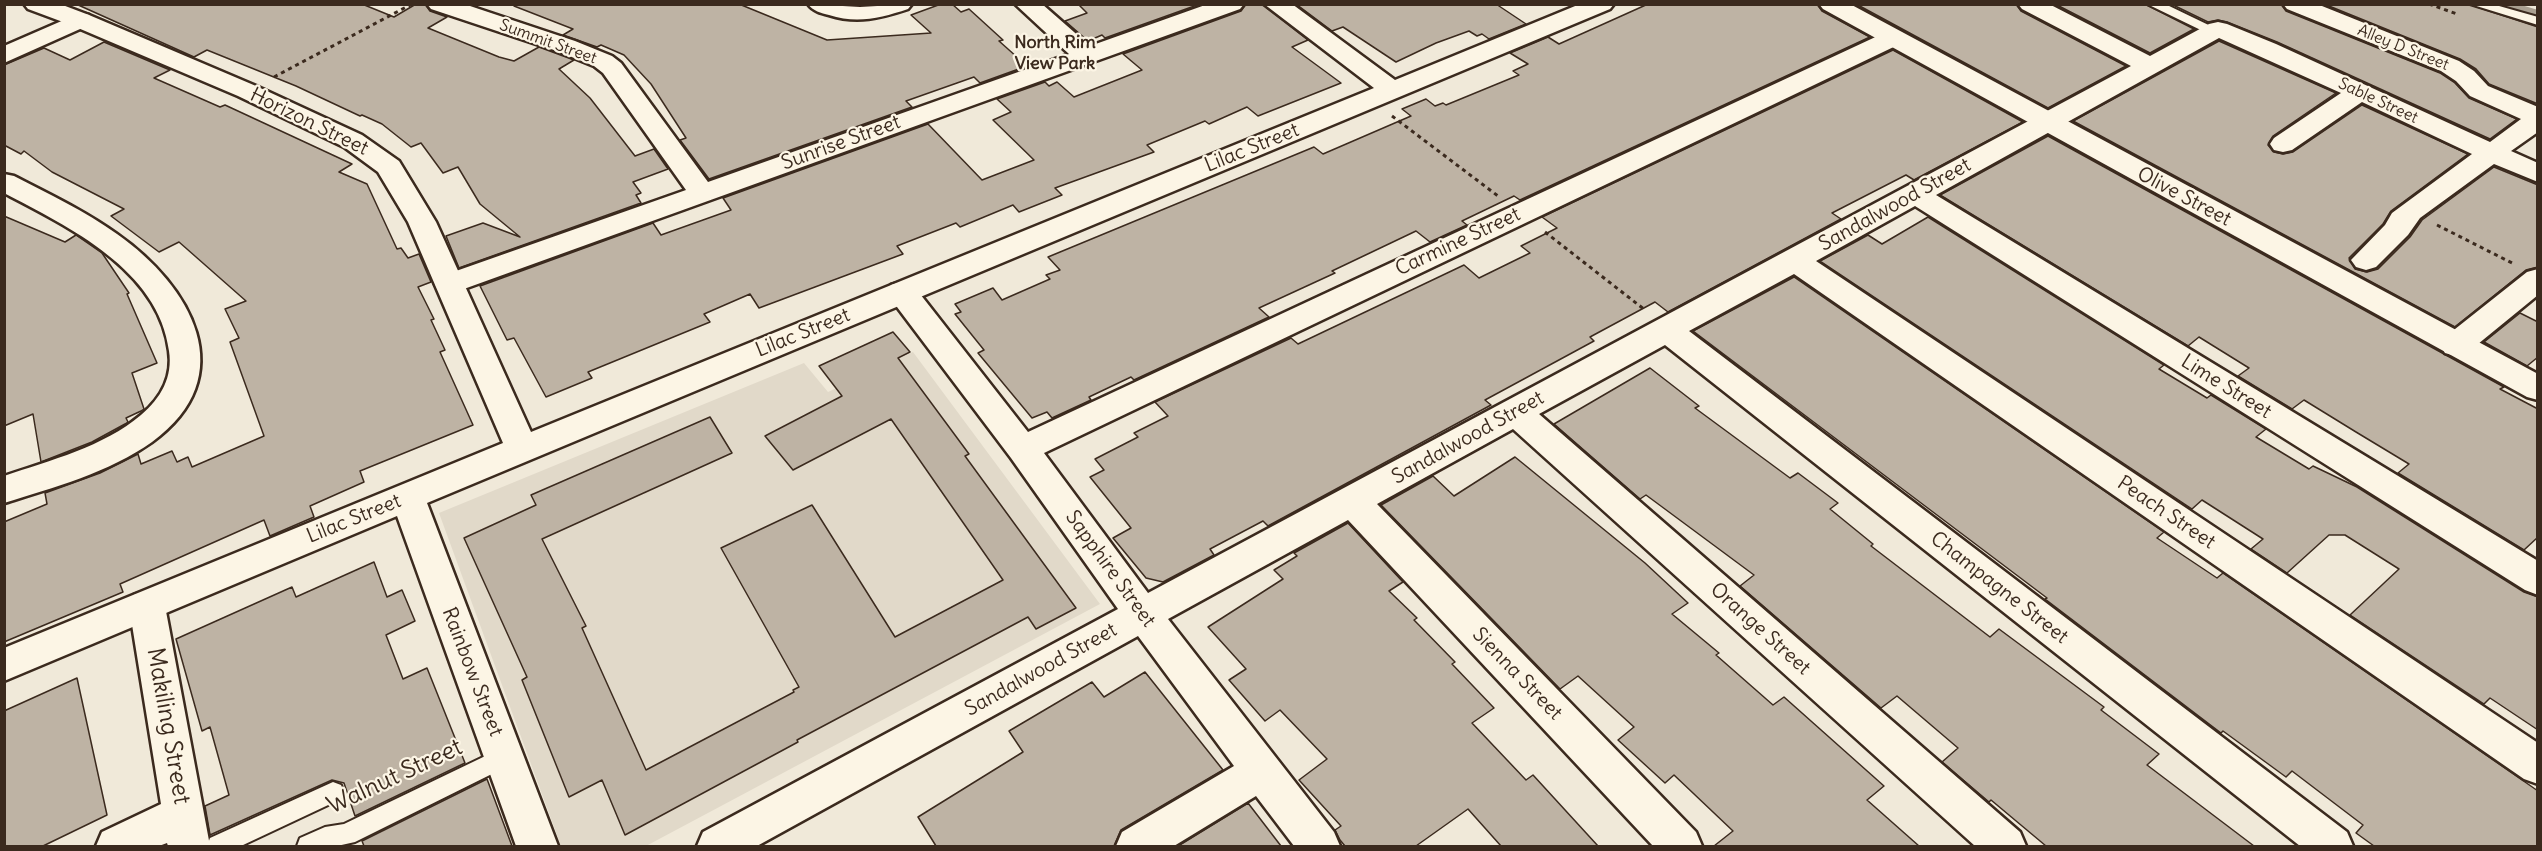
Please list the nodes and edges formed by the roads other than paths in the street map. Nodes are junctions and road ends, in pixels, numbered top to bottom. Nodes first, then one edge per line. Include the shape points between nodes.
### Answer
1 (36, 4) edge
2 (439, 4) edge
3 (820, 4) edge
4 (900, 4) edge
5 (1026, 4) edge
6 (1232, 4) edge
7 (1276, 4) edge
8 (1602, 4) edge
9 (1831, 4) edge
10 (2030, 4) edge
11 (2153, 4) edge
12 (2295, 4) edge
13 (2476, 4) edge
14 (2319, 14) junction
15 (80, 20) junction
16 (2538, 21) edge
17 (2216, 30) junction
18 (1893, 38) junction
19 (2267, 49) junction
20 (1085, 55) junction
21 (4, 56) edge
22 (2151, 66) junction
23 (1393, 90) junction
24 (2360, 92) junction
25 (2538, 118) edge
26 (2046, 123) junction
27 (2283, 144) dead end
28 (2491, 153) junction
29 (2538, 174) edge
30 (4, 182) edge
31 (702, 193) junction
32 (1915, 194) junction
33 (1794, 260) junction
34 (2366, 260) dead end
35 (2527, 272) edge
36 (450, 284) junction
37 (902, 292) junction
38 (1667, 330) junction
39 (2456, 345) junction
40 (2538, 389) edge
41 (1515, 412) junction
42 (1023, 449) junction
43 (522, 450) junction
44 (4, 490) edge
45 (406, 497) junction
46 (1353, 501) junction
47 (2538, 580) edge
48 (147, 606) junction
49 (1143, 615) junction
50 (4, 665) edge
51 (504, 757) junction
52 (2538, 766) edge
53 (1261, 771) junction
54 (333, 792) dead end
55 (186, 830) edge
56 (533, 845) edge
57 (117, 846) edge
58 (218, 846) edge
59 (308, 846) edge
60 (718, 846) edge
61 (1137, 846) edge
62 (1318, 846) edge
63 (1682, 846) edge
64 (2006, 846) edge
65 (2332, 846) edge

1 - 15 street, Horizon Street
2 - 31 street, Summit Street via 603,61
3 - 4 street via 849,15
5 - 20 street
6 - 20 street, Sunrise Street
7 - 23 street
8 - 23 street, Lilac Street
9 - 18 street, Olive Street
10 - 22 street
11 - 17 lane
12 - 14 street, Alley D Street
13 - 16 lane
14 - 19 street
14 - 25 street, Alley D Street via 2450,66 2479,91
15 - 21 street
15 - 36 street, Horizon Street via 354,141 389,167 422,222
17 - 19 street, Sable Street
17 - 22 street, Sandalwood Street
18 - 26 street, Olive Street
18 - 42 street, Carmine Street
19 - 24 street, Sable Street
20 - 31 street, Sunrise Street
22 - 26 street, Sandalwood Street
23 - 37 street, Lilac Street
24 - 27 street
24 - 28 street, Sable Street
25 - 28 street
26 - 32 street, Sandalwood Street
26 - 39 street, Olive Street
28 - 29 street, Sable Street
28 - 34 street via 2410,212
30 - 44 street via 84,224 137,264 173,310 185,344 188,369 170,406 152,424 122,443
31 - 36 street, Sunrise Street
32 - 33 street, Sandalwood Street
32 - 47 street, Lime Street
33 - 38 street, Sandalwood Street
33 - 52 street, Peach Street
35 - 39 street
36 - 43 street, Horizon Street
37 - 42 street, Sapphire Street
37 - 43 street, Lilac Street
38 - 41 street, Sandalwood Street
38 - 65 street, Champagne Street
39 - 40 street, Olive Street
41 - 46 street, Sandalwood Street
41 - 64 street, Orange Street
42 - 49 street, Sapphire Street
43 - 45 street, Lilac Street
45 - 48 street, Lilac Street
45 - 51 street, Rainbow Street
46 - 49 street, Sandalwood Street
46 - 63 street, Sienna Street
48 - 50 street, Lilac Street
48 - 55 street, Makiling Street
49 - 53 street, Sapphire Street
49 - 60 street, Sandalwood Street
51 - 56 street, Rainbow Street
51 - 59 lane, Walnut Street via 347,834
53 - 61 street
53 - 62 street, Sapphire Street
54 - 58 lane
55 - 57 street

